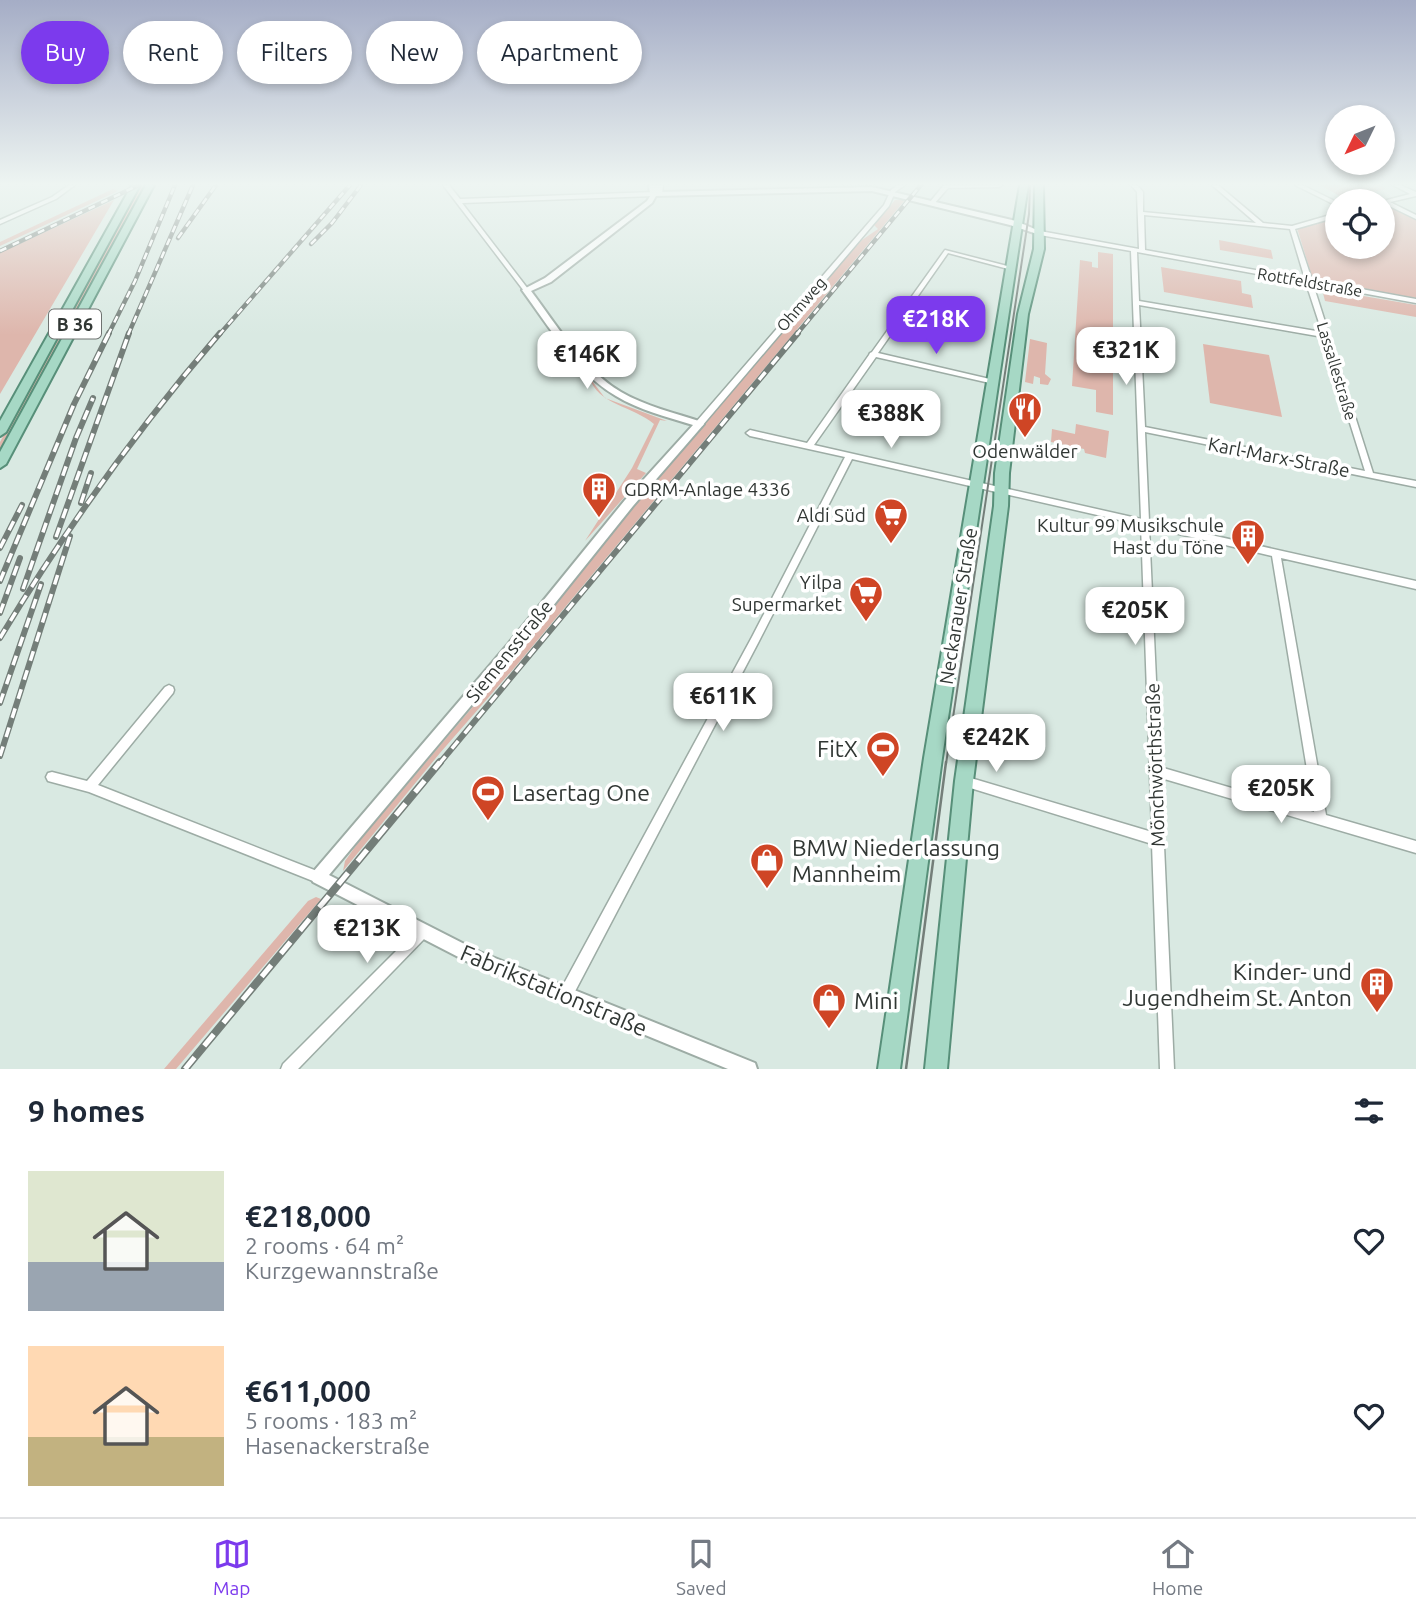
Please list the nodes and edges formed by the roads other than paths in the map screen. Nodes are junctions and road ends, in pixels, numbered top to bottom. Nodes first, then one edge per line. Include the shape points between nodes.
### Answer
1 (109, 235) edge
2 (123, 235) edge
3 (484, 235) edge
4 (607, 235) edge
5 (861, 235) edge
6 (1021, 235) edge
7 (1040, 235) edge
8 (1050, 235) edge
9 (1139, 235) edge
10 (1294, 235) edge
11 (1138, 251) junction
12 (1012, 268) junction
13 (1310, 282) junction
14 (526, 290) junction
15 (1416, 301) edge
16 (1137, 303) junction
17 (1326, 335) junction
18 (872, 354) junction
19 (994, 383) junction
20 (699, 424) junction
21 (1142, 429) junction
22 (0, 432) edge
23 (750, 433) dead end
24 (809, 446) junction
25 (850, 455) junction
26 (0, 464) edge
27 (1370, 475) junction
28 (977, 484) junction
29 (1416, 484) edge
30 (1001, 490) junction
31 (1146, 522) junction
32 (1276, 553) junction
33 (1416, 585) edge
34 (169, 690) dead end
35 (1155, 771) junction
36 (52, 777) dead end
37 (964, 781) junction
38 (89, 787) junction
39 (1321, 819) junction
40 (1158, 840) junction
41 (1416, 847) edge
42 (318, 877) junction
43 (422, 933) junction
44 (566, 994) junction
45 (288, 1069) edge
46 (749, 1069) edge
47 (889, 1069) edge
48 (936, 1069) edge
49 (1167, 1069) edge

1 - 22 main road, B 36
2 - 26 main road, B 36
3 - 14 street
4 - 14 street via 548,280
5 - 20 street, Ohmweg
6 - 12 main road, Neckarauer Straße
7 - 30 main road, Neckarauer Straße via 1023,314
8 - 11 street, Rottfeldstraße
9 - 11 street, Mönchwörthstraße
10 - 13 street, Lassallestraße
11 - 13 street, Rottfeldstraße
11 - 16 street, Mönchwörthstraße
12 - 18 street via 947,251
12 - 19 main road, Neckarauer Straße
13 - 15 street, Rottfeldstraße
13 - 17 street, Lassallestraße
14 - 20 street via 596,379 639,404
16 - 17 street
16 - 21 street, Mönchwörthstraße
17 - 27 street, Lassallestraße
18 - 19 street
18 - 24 street
19 - 28 main road, Neckarauer Straße
20 - 42 street, Siemensstraße
21 - 27 street, Karl-Marx-Straße
21 - 31 street, Mönchwörthstraße
23 - 24 street
24 - 25 street
25 - 28 street
25 - 44 street
27 - 29 street, Karl-Marx-Straße
28 - 30 street
28 - 47 main road, Neckarauer Straße
30 - 31 street
30 - 37 main road, Neckarauer Straße
31 - 32 street
31 - 35 street, Mönchwörthstraße
32 - 33 street
32 - 39 street
34 - 38 street
35 - 39 street
35 - 40 street, Mönchwörthstraße
36 - 38 street, Fabrikstationstraße
37 - 40 street
37 - 48 main road, Neckarauer Straße
38 - 42 street, Fabrikstationstraße
39 - 41 street
40 - 49 street, Mönchwörthstraße
42 - 43 street, Fabrikstationstraße
43 - 44 street, Fabrikstationstraße
43 - 45 street
44 - 46 street, Fabrikstationstraße

